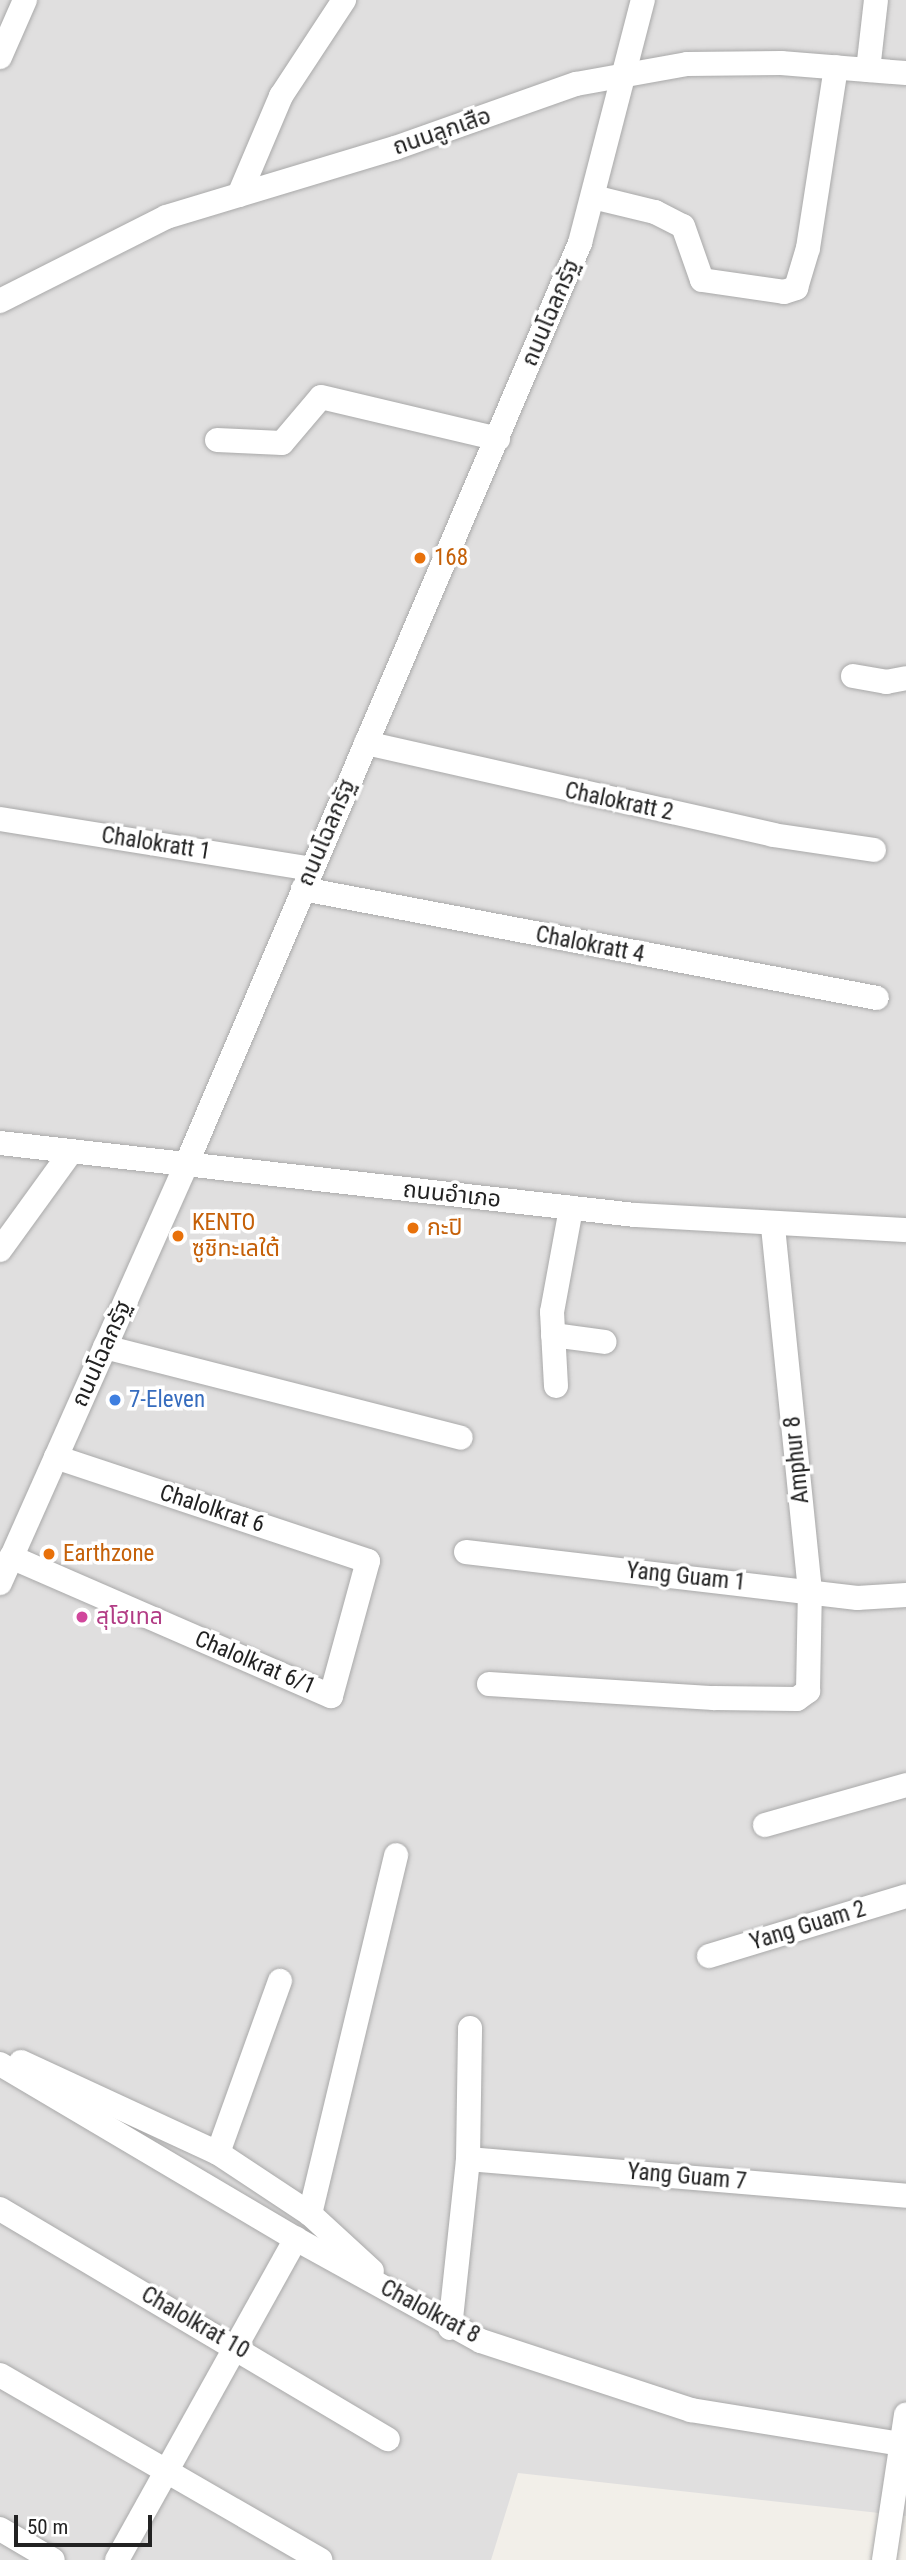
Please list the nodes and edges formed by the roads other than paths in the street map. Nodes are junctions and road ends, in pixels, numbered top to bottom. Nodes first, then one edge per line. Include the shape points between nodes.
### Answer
1 (26, 0) edge
2 (344, 0) edge
3 (643, 0) edge
4 (876, 0) edge
5 (0, 57) edge
6 (836, 67) junction
7 (868, 70) junction
8 (622, 73) junction
9 (906, 73) edge
10 (239, 195) junction
11 (593, 197) junction
12 (2, 292) edge
13 (498, 439) junction
14 (217, 440) dead end
15 (853, 676) dead end
16 (906, 678) edge
17 (366, 743) junction
18 (0, 819) edge
19 (874, 850) dead end
20 (307, 879) junction
21 (877, 998) dead end
22 (0, 1143) edge
23 (71, 1152) junction
24 (186, 1165) junction
25 (571, 1208) junction
26 (774, 1224) junction
27 (906, 1230) edge
28 (0, 1250) edge
29 (553, 1335) junction
30 (606, 1342) dead end
31 (105, 1347) junction
32 (556, 1386) dead end
33 (461, 1438) dead end
34 (56, 1457) junction
35 (466, 1552) dead end
36 (11, 1557) junction
37 (368, 1561) joint
38 (0, 1583) edge
39 (810, 1591) junction
40 (906, 1595) edge
41 (489, 1685) dead end
42 (906, 1785) edge
43 (765, 1825) dead end
44 (397, 1855) dead end
45 (906, 1896) edge
46 (709, 1956) dead end
47 (280, 1981) dead end
48 (470, 2028) dead end
49 (0, 2055) edge
50 (0, 2064) edge
51 (218, 2153) junction
52 (468, 2159) junction
53 (906, 2196) edge
54 (0, 2209) edge
55 (310, 2214) junction
56 (296, 2239) junction
57 (392, 2292) junction
58 (450, 2328) junction
59 (238, 2348) junction
60 (0, 2375) edge
61 (906, 2415) edge
62 (388, 2439) dead end
63 (904, 2445) edge
64 (167, 2471) junction
65 (0, 2529) edge
66 (53, 2560) edge
67 (117, 2560) edge
68 (320, 2560) edge
69 (884, 2560) edge

1 - 5 street
2 - 10 street via 281,96
3 - 8 street, ถนนโฉลกรัฐ
4 - 7 street
6 - 7 street, ถนนลูกเสือ
6 - 8 street, ถนนลูกเสือ via 687,64
6 - 11 street via 808,248 796,288 785,292 702,280 684,226 655,212
7 - 9 street, ถนนลูกเสือ
8 - 10 street, ถนนลูกเสือ
8 - 11 street, ถนนโฉลกรัฐ
10 - 12 street, ถนนลูกเสือ via 166,217
11 - 13 street, ถนนโฉลกรัฐ via 580,243
13 - 14 street via 321,397 282,443
13 - 17 street, ถนนโฉลกรัฐ
15 - 16 street via 886,682
17 - 19 street, Chalokratt 2 via 773,835
17 - 20 street, ถนนโฉลกรัฐ
18 - 20 street, Chalokratt 1
20 - 21 street, Chalokratt 4
20 - 24 street, ถนนโฉลกรัฐ
22 - 23 street, ถนนอำเภอ
23 - 24 street, ถนนอำเภอ
23 - 28 street
24 - 25 street, ถนนอำเภอ
24 - 31 street, ถนนโฉลกรัฐ
25 - 26 street, ถนนอำเภอ
25 - 29 street via 552,1312
26 - 27 street, ถนนอำเภอ
26 - 39 street, Amphur 8
29 - 30 street
29 - 32 street
31 - 33 street
31 - 34 street, ถนนโฉลกรัฐ
34 - 36 street, ถนนโฉลกรัฐ
34 - 37 street, Chalolkrat 6
35 - 39 street, Yang Guam 1
36 - 37 street, Chalolkrat 6/1 via 331,1696
36 - 38 street, ถนนโฉลกรัฐ
39 - 40 street, Yang Guam 1 via 868,1598
39 - 41 street, Amphur 8 via 806,1695 713,1698
42 - 43 street
44 - 55 street
45 - 46 street, Yang Guam 2
47 - 51 street
48 - 52 street
49 - 51 street
50 - 56 street, Chalolkrat 8
51 - 55 street
52 - 53 street, Yang Guam 7
52 - 58 street
54 - 59 street, Chalolkrat 10
55 - 57 street
56 - 57 street, Chalolkrat 8
56 - 59 street
57 - 58 street, Chalolkrat 8
58 - 63 street, Chalolkrat 8 via 691,2410
59 - 62 street, Chalolkrat 10
59 - 64 street
60 - 64 street
61 - 63 street
63 - 69 street
64 - 67 street
64 - 68 street
65 - 66 street

